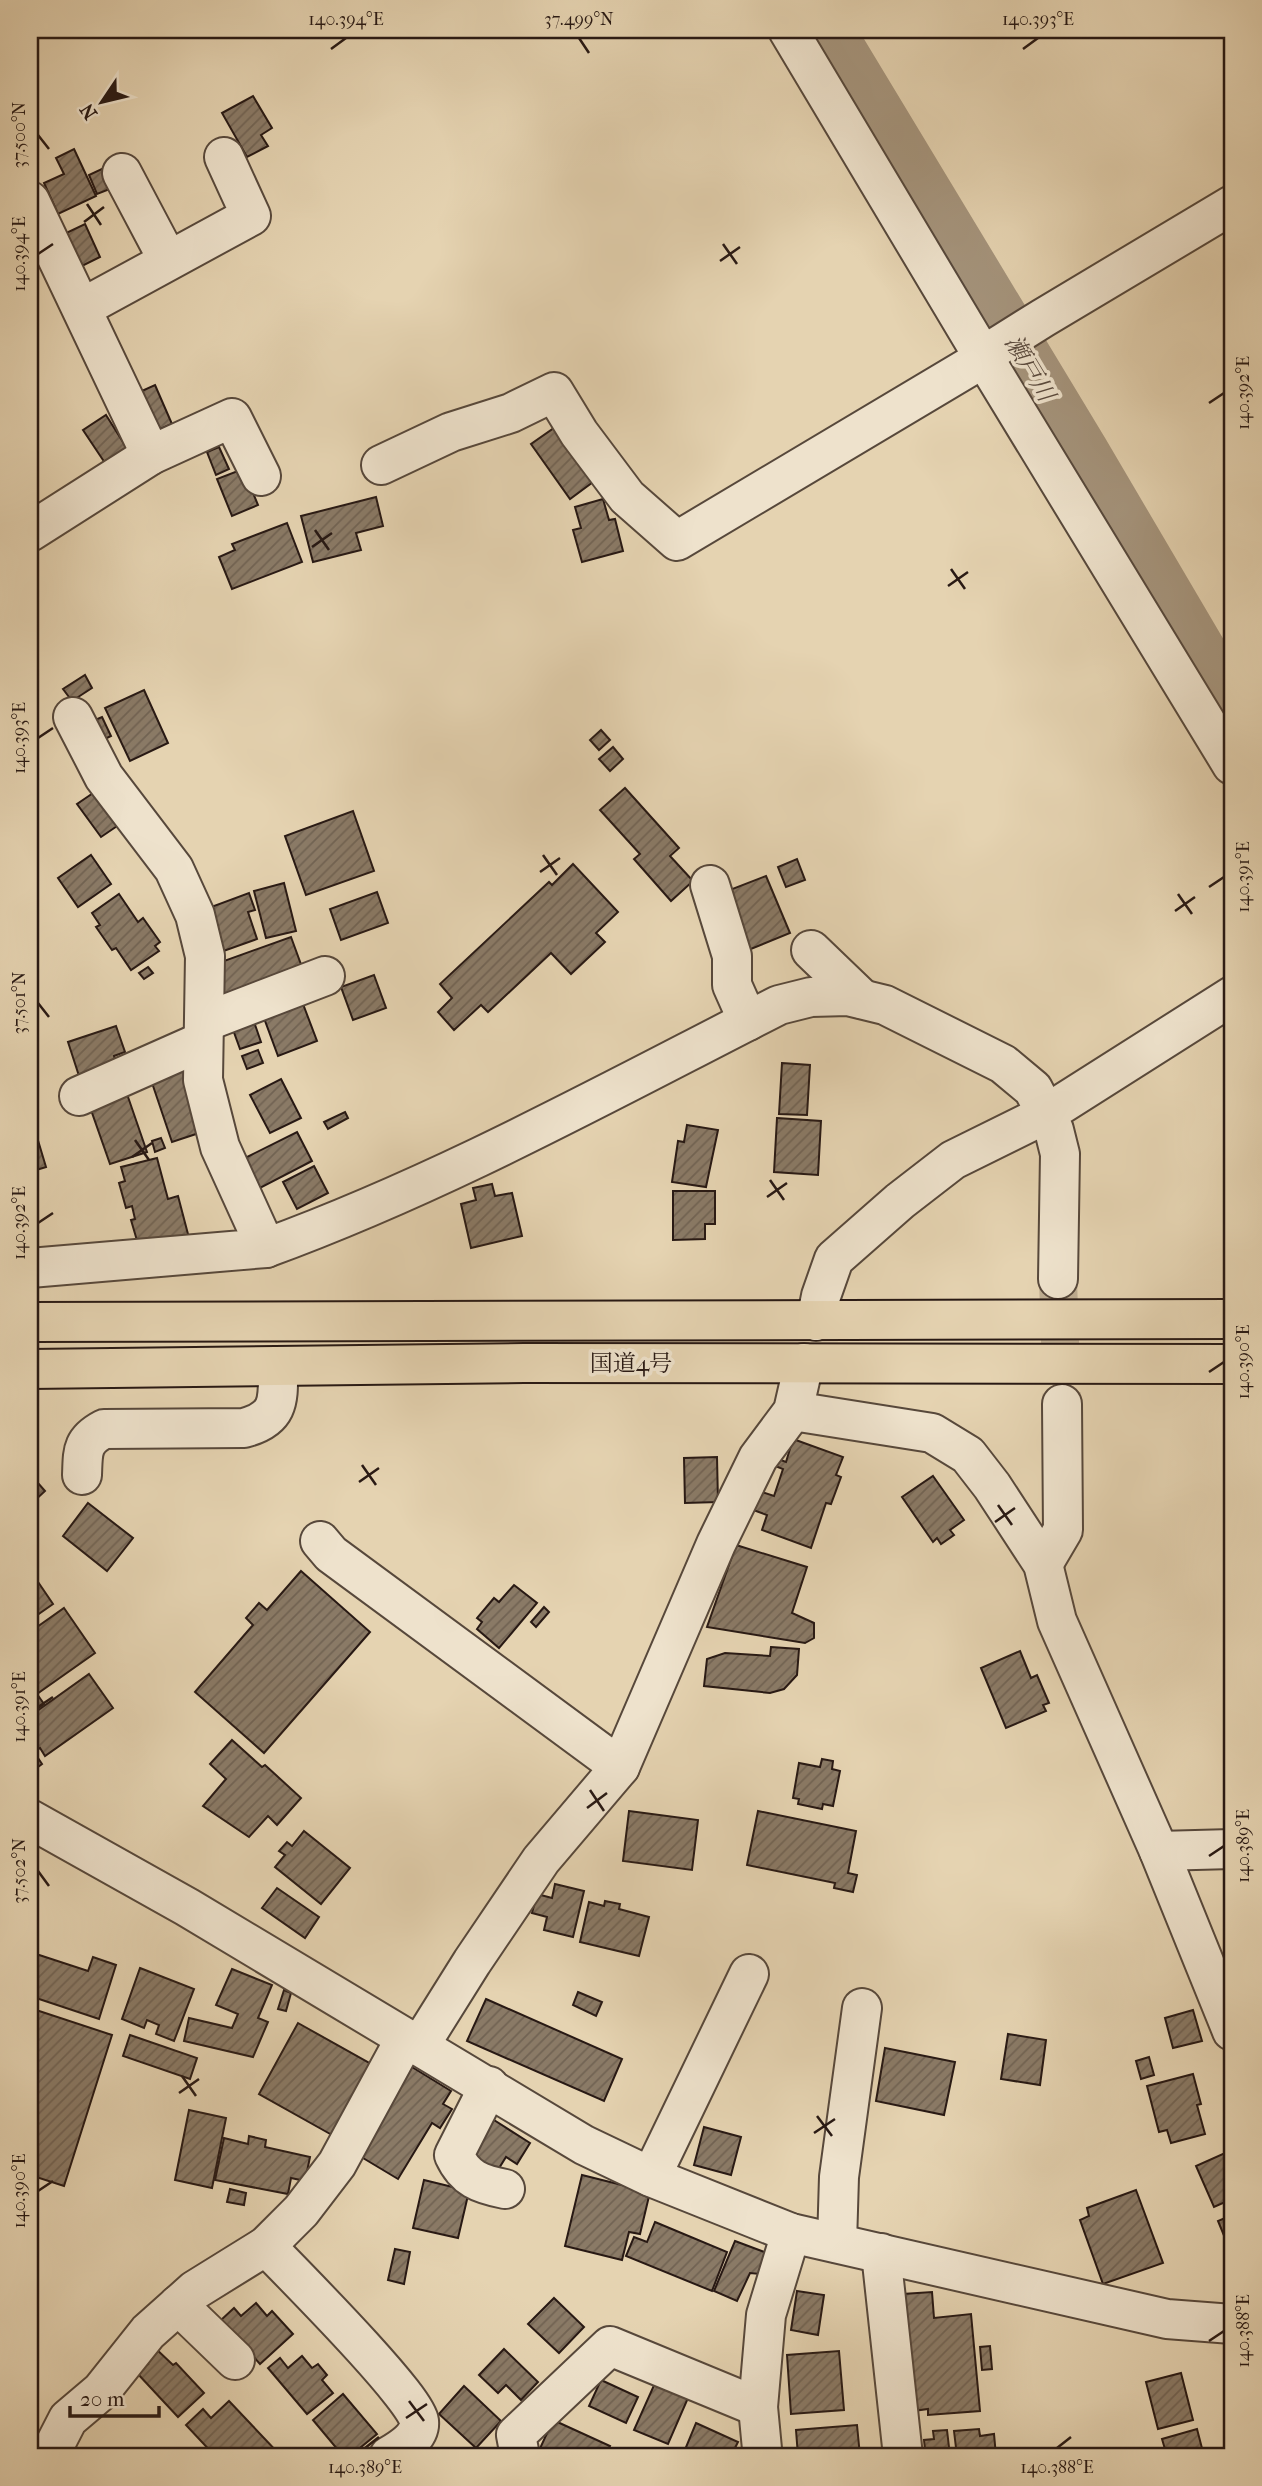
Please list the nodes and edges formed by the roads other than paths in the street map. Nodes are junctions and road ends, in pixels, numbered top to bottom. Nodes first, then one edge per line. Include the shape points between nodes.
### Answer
1 (788, 30) edge
2 (223, 157) dead end
3 (122, 173) dead end
4 (30, 201) edge
5 (1232, 205) edge
6 (168, 260) junction
7 (82, 308) junction
8 (990, 353) junction
9 (151, 455) junction
10 (381, 465) dead end
11 (261, 476) dead end
12 (30, 532) edge
13 (73, 717) dead end
14 (1232, 765) edge
15 (710, 885) dead end
16 (811, 950) dead end
17 (325, 976) dead end
18 (1232, 996) edge
19 (862, 999) junction
20 (748, 1021) junction
21 (204, 1032) junction
22 (79, 1096) dead end
23 (1046, 1114) junction
24 (266, 1248) junction
25 (30, 1268) edge
26 (1058, 1279) tunnel mouth
27 (1232, 1319) edge
28 (816, 1321) junction
29 (30, 1322) edge
30 (804, 1363) junction
31 (1232, 1364) edge
32 (278, 1367) junction
33 (30, 1369) edge
34 (1062, 1404) tunnel mouth
35 (793, 1411) junction
36 (82, 1475) dead end
37 (320, 1541) dead end
38 (1043, 1564) junction
39 (620, 1767) junction
40 (30, 1819) edge
41 (1232, 1849) edge
42 (1159, 1851) junction
43 (749, 1974) dead end
44 (862, 2008) dead end
45 (1232, 2031) edge
46 (413, 2042) junction
47 (489, 2086) junction
48 (651, 2177) junction
49 (505, 2189) dead end
50 (791, 2233) junction
51 (837, 2243) junction
52 (266, 2245) junction
53 (881, 2253) junction
54 (178, 2305) junction
55 (1232, 2324) edge
56 (235, 2360) dead end
57 (758, 2407) junction
58 (49, 2456) edge
59 (389, 2456) edge
60 (520, 2456) edge
61 (760, 2456) edge
62 (903, 2456) edge

1 - 8 street
2 - 6 street via 251,216
3 - 6 street
4 - 7 street
5 - 8 street
6 - 7 street
7 - 9 street
8 - 10 street via 677,541 626,497 554,392
8 - 14 street
9 - 11 street via 232,418
9 - 12 street
13 - 21 street via 104,777 173,869 195,915 205,956
15 - 20 street via 732,957 732,985
16 - 19 street
17 - 21 street
18 - 23 street
19 - 20 street via 811,998 779,1005
19 - 23 street via 885,1004 1003,1064 1033,1089
20 - 24 street via 468,1163
21 - 22 street
21 - 24 street via 203,1080 220,1147
23 - 26 street via 1060,1154
23 - 28 street via 953,1160 834,1259
24 - 25 street
27 - 28 highway, 国道4号
28 - 29 highway, 国道4号
30 - 31 highway, 国道4号
30 - 32 highway, 国道4号
30 - 35 street
32 - 33 highway, 国道4号
32 - 36 street via 278,1402 259,1423 104,1429 85,1444
34 - 38 street via 1063,1530
35 - 38 street via 932,1433 954,1446 979,1468
35 - 39 street via 758,1458 722,1531
37 - 39 street via 331,1554
38 - 42 street via 1057,1621
39 - 46 street via 541,1860
40 - 46 street
41 - 42 street
42 - 45 street
43 - 48 street
44 - 51 street via 839,2176
46 - 47 street
46 - 52 street via 337,2164 301,2211
47 - 48 street via 584,2145
47 - 49 street via 454,2155 470,2178
48 - 50 street
50 - 51 street
50 - 57 street via 766,2315
51 - 53 street
52 - 54 street
52 - 59 street via 412,2404 419,2421 417,2432 404,2448
53 - 55 street via 1167,2319
53 - 62 street
54 - 56 street
54 - 58 street via 148,2332 101,2391 68,2418
57 - 60 street via 610,2346 516,2435
57 - 61 street

